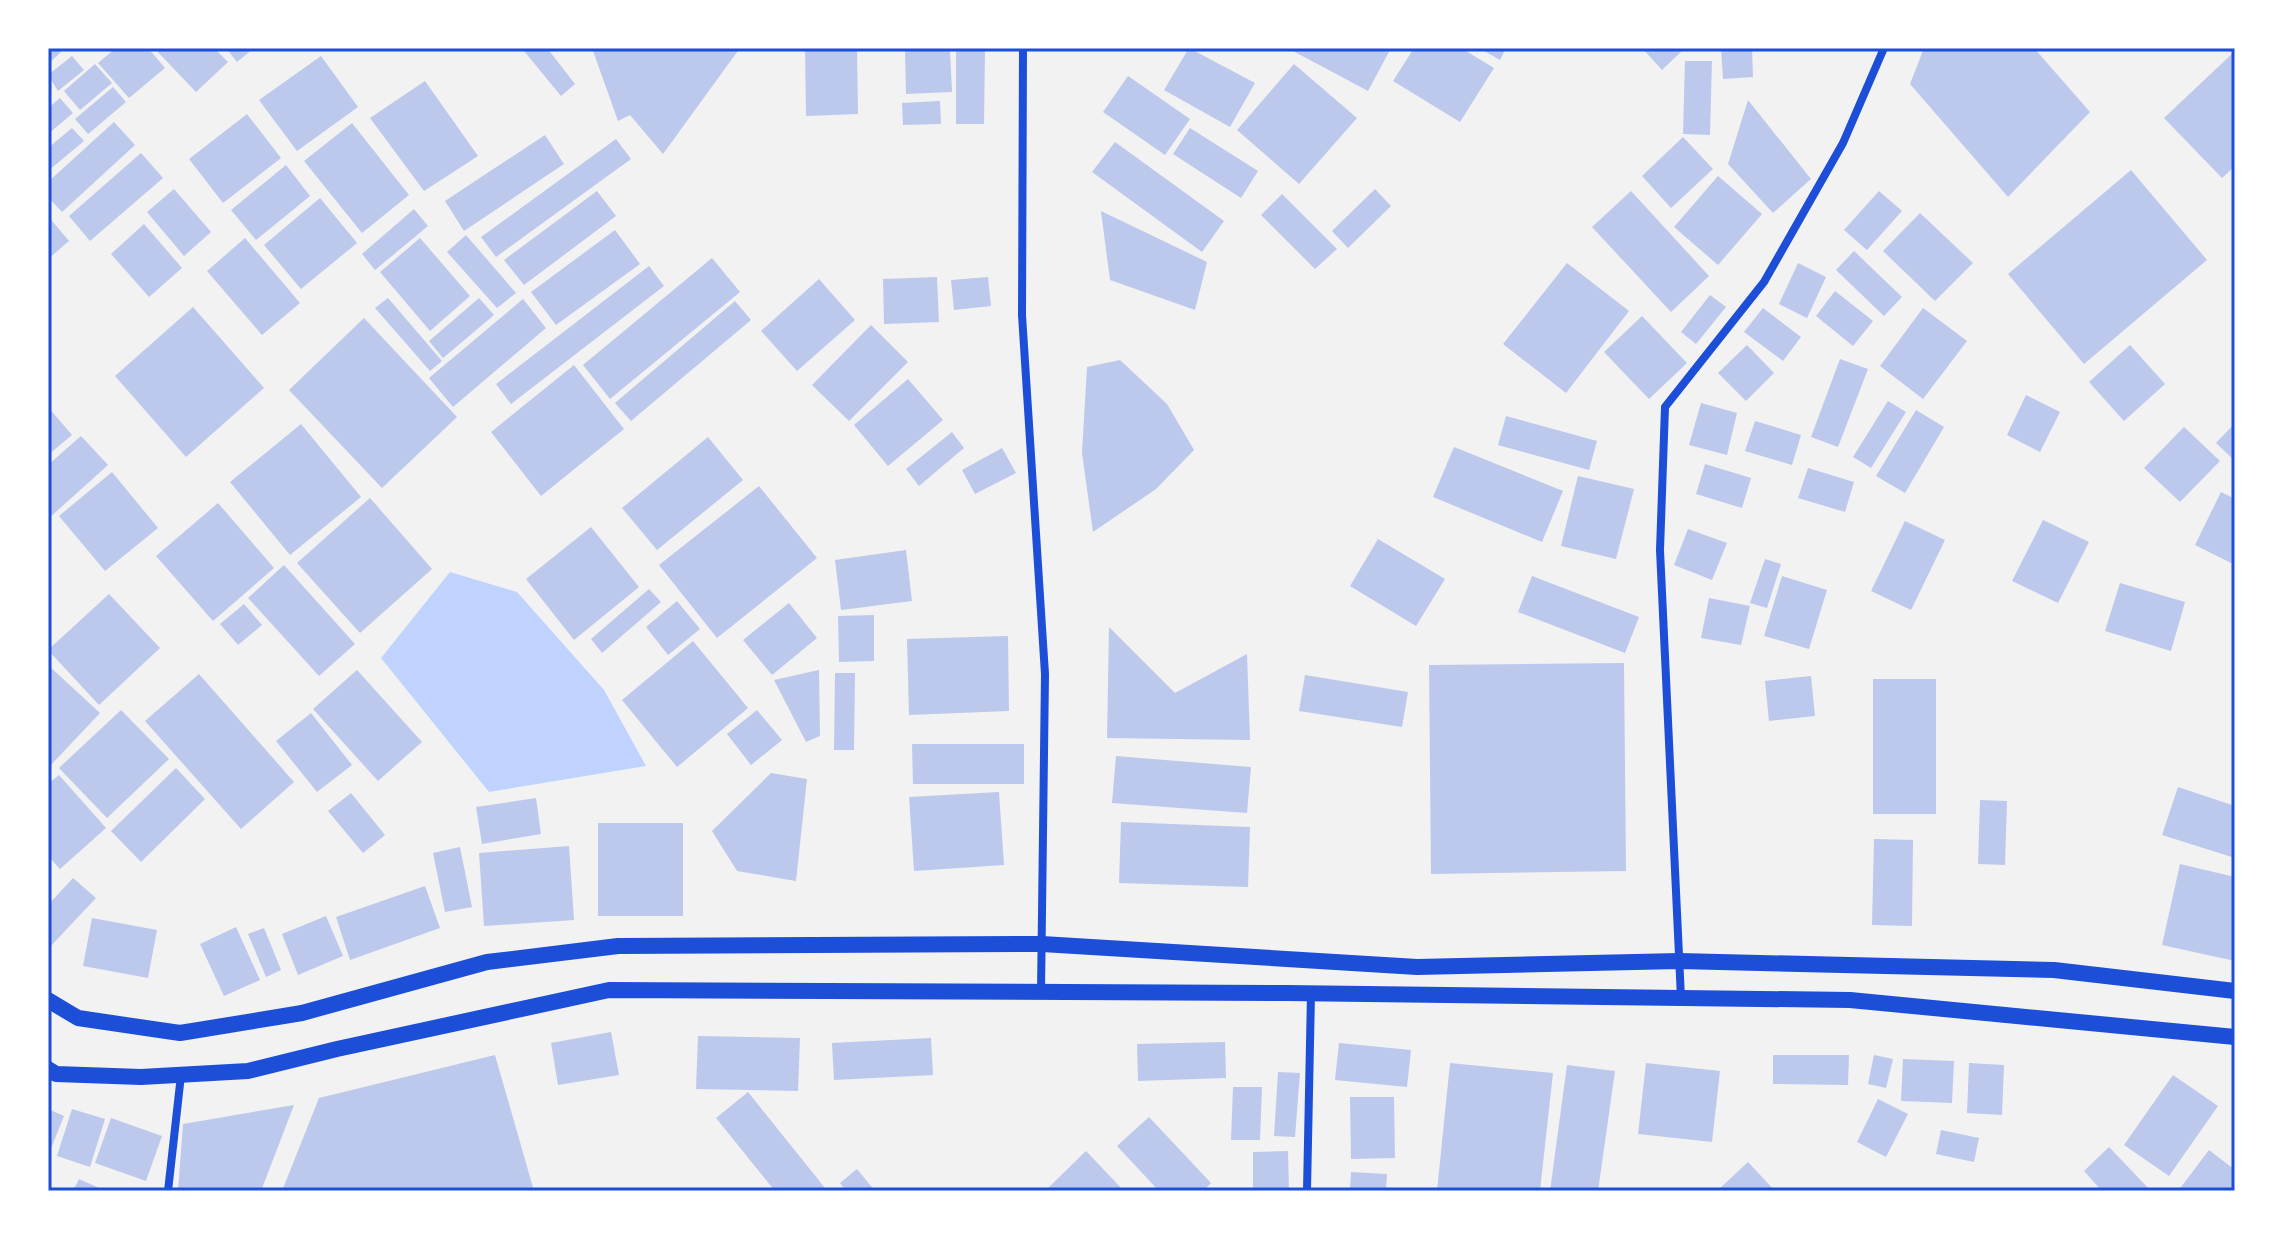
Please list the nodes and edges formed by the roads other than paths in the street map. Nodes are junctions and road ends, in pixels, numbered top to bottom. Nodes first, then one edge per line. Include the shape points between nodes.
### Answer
1 (1023, 48) edge
2 (1884, 48) edge
3 (1042, 944) junction
4 (1679, 961) junction
5 (2235, 991) edge
6 (1041, 993) junction
7 (1311, 994) junction
8 (1681, 998) junction
9 (48, 1000) edge
10 (2235, 1037) edge
11 (48, 1069) edge
12 (181, 1075) junction
13 (168, 1191) edge
14 (1307, 1191) edge

1 - 3 street via 1022,315 1045,674
2 - 4 street via 1843,143 1764,282 1665,407 1660,550
3 - 4 main road via 1417,967
3 - 6 street
3 - 9 main road via 618,946 487,962 302,1013 180,1033 78,1018
4 - 5 main road via 2054,970
4 - 8 street
6 - 7 main road
6 - 12 main road via 609,990 248,1071
7 - 8 main road
7 - 14 street
8 - 10 main road via 1850,1000
11 - 12 main road via 70,1075
12 - 13 street

